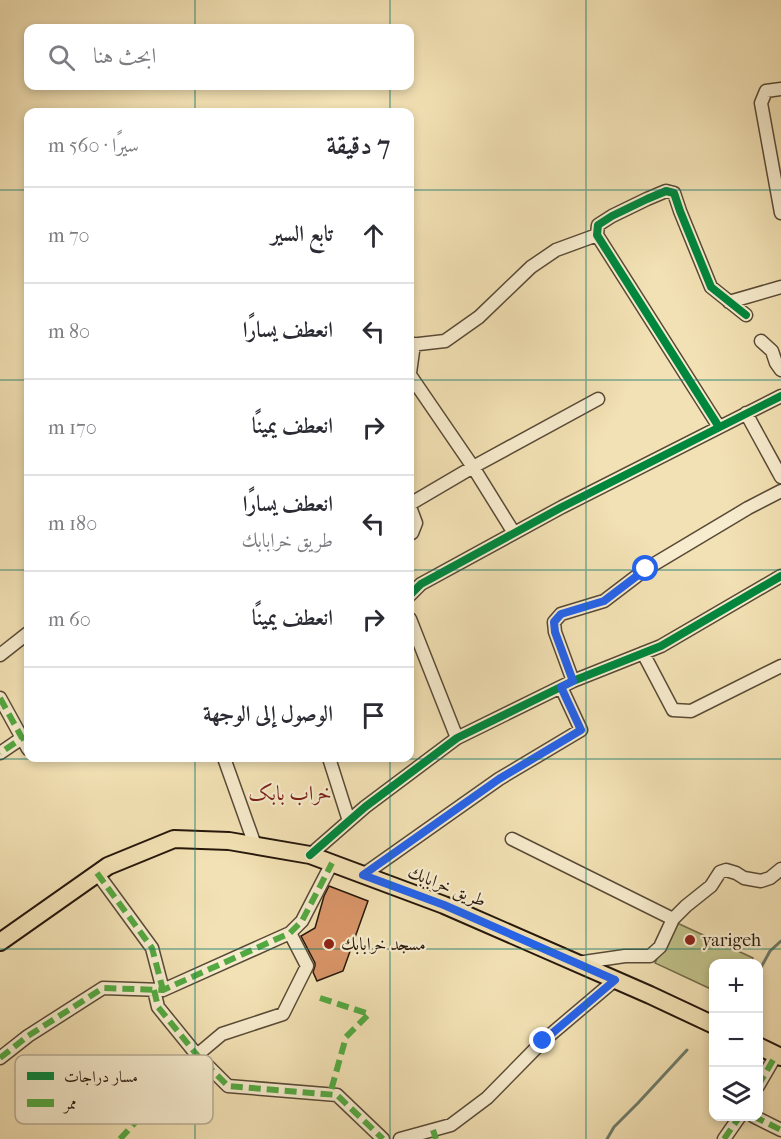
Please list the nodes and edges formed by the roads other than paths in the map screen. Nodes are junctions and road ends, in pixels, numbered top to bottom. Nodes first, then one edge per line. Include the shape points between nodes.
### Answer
1 (781, 89) edge
2 (781, 213) edge
3 (597, 235) junction
4 (781, 287) edge
5 (729, 302) junction
6 (746, 315) dead end
7 (761, 341) dead end
8 (414, 344) edge
9 (781, 370) edge
10 (414, 380) edge
11 (781, 396) edge
12 (598, 399) dead end
13 (746, 413) junction
14 (719, 427) junction
15 (473, 467) junction
16 (781, 477) edge
17 (781, 491) edge
18 (414, 503) edge
19 (514, 533) junction
20 (781, 576) edge
21 (414, 591) edge
22 (414, 629) edge
23 (24, 636) edge
24 (643, 653) junction
25 (0, 655) edge
26 (781, 666) edge
27 (573, 681) junction
28 (561, 687) junction
29 (0, 698) edge
30 (22, 738) junction
31 (457, 738) junction
32 (24, 742) edge
33 (0, 753) edge
34 (225, 762) edge
35 (330, 762) edge
36 (349, 820) junction
37 (512, 839) dead end
38 (255, 845) junction
39 (310, 855) junction
40 (332, 863) junction
41 (781, 869) edge
42 (97, 873) junction
43 (363, 875) junction
44 (673, 919) junction
45 (290, 933) junction
46 (0, 942) edge
47 (576, 963) junction
48 (615, 980) junction
49 (159, 990) junction
50 (709, 1023) edge
51 (763, 1048) edge
52 (196, 1055) joint
53 (779, 1056) edge
54 (0, 1058) edge
55 (213, 1071) edge
56 (763, 1080) edge
57 (737, 1121) edge
58 (763, 1121) edge
59 (781, 1130) edge
60 (435, 1134) edge
61 (382, 1139) edge
62 (400, 1139) edge
63 (724, 1139) edge

1 - 2 street via 766,91 761,103
3 - 5 street via 598,225 612,216 666,191 674,193 711,287
3 - 8 street via 556,250 531,267 479,317 445,341
3 - 14 street
4 - 5 street
5 - 6 street
7 - 9 street via 772,351
10 - 15 street
11 - 13 street
12 - 15 street
13 - 14 street
13 - 16 street
14 - 19 street
15 - 18 street
15 - 19 street
17 - 27 street via 646,569 604,601 561,614 554,622 555,632
19 - 21 street
20 - 24 street
22 - 31 street
23 - 25 street
24 - 26 street via 673,710 691,711
24 - 27 street
27 - 28 street
28 - 31 street
28 - 43 street via 581,730 499,779
29 - 30 street
30 - 32 street
30 - 33 street
31 - 36 street
34 - 38 street
35 - 36 street
36 - 39 street
37 - 44 street
38 - 39 main road, طريق خرابابك
38 - 42 main road, طريق خرابابك via 174,839
39 - 40 main road, طريق خرابابك
40 - 43 main road, طريق خرابابك
40 - 45 street via 302,921
41 - 44 street via 761,881 726,870 720,872 711,886
42 - 46 main road, طريق خرابابك
42 - 49 street via 152,948
43 - 47 main road, طريق خرابابك via 444,905
44 - 47 street via 660,946 650,956
45 - 49 street
45 - 52 street via 307,966 283,1014 222,1034
47 - 48 main road, طريق خرابابك
48 - 50 main road, طريق خرابابك
48 - 60 street via 543,1041 487,1098
49 - 52 street via 158,1007
49 - 54 street via 103,988
51 - 53 main road
53 - 56 street
55 - 61 street via 228,1086 337,1095
57 - 63 street
58 - 59 street
60 - 62 street

